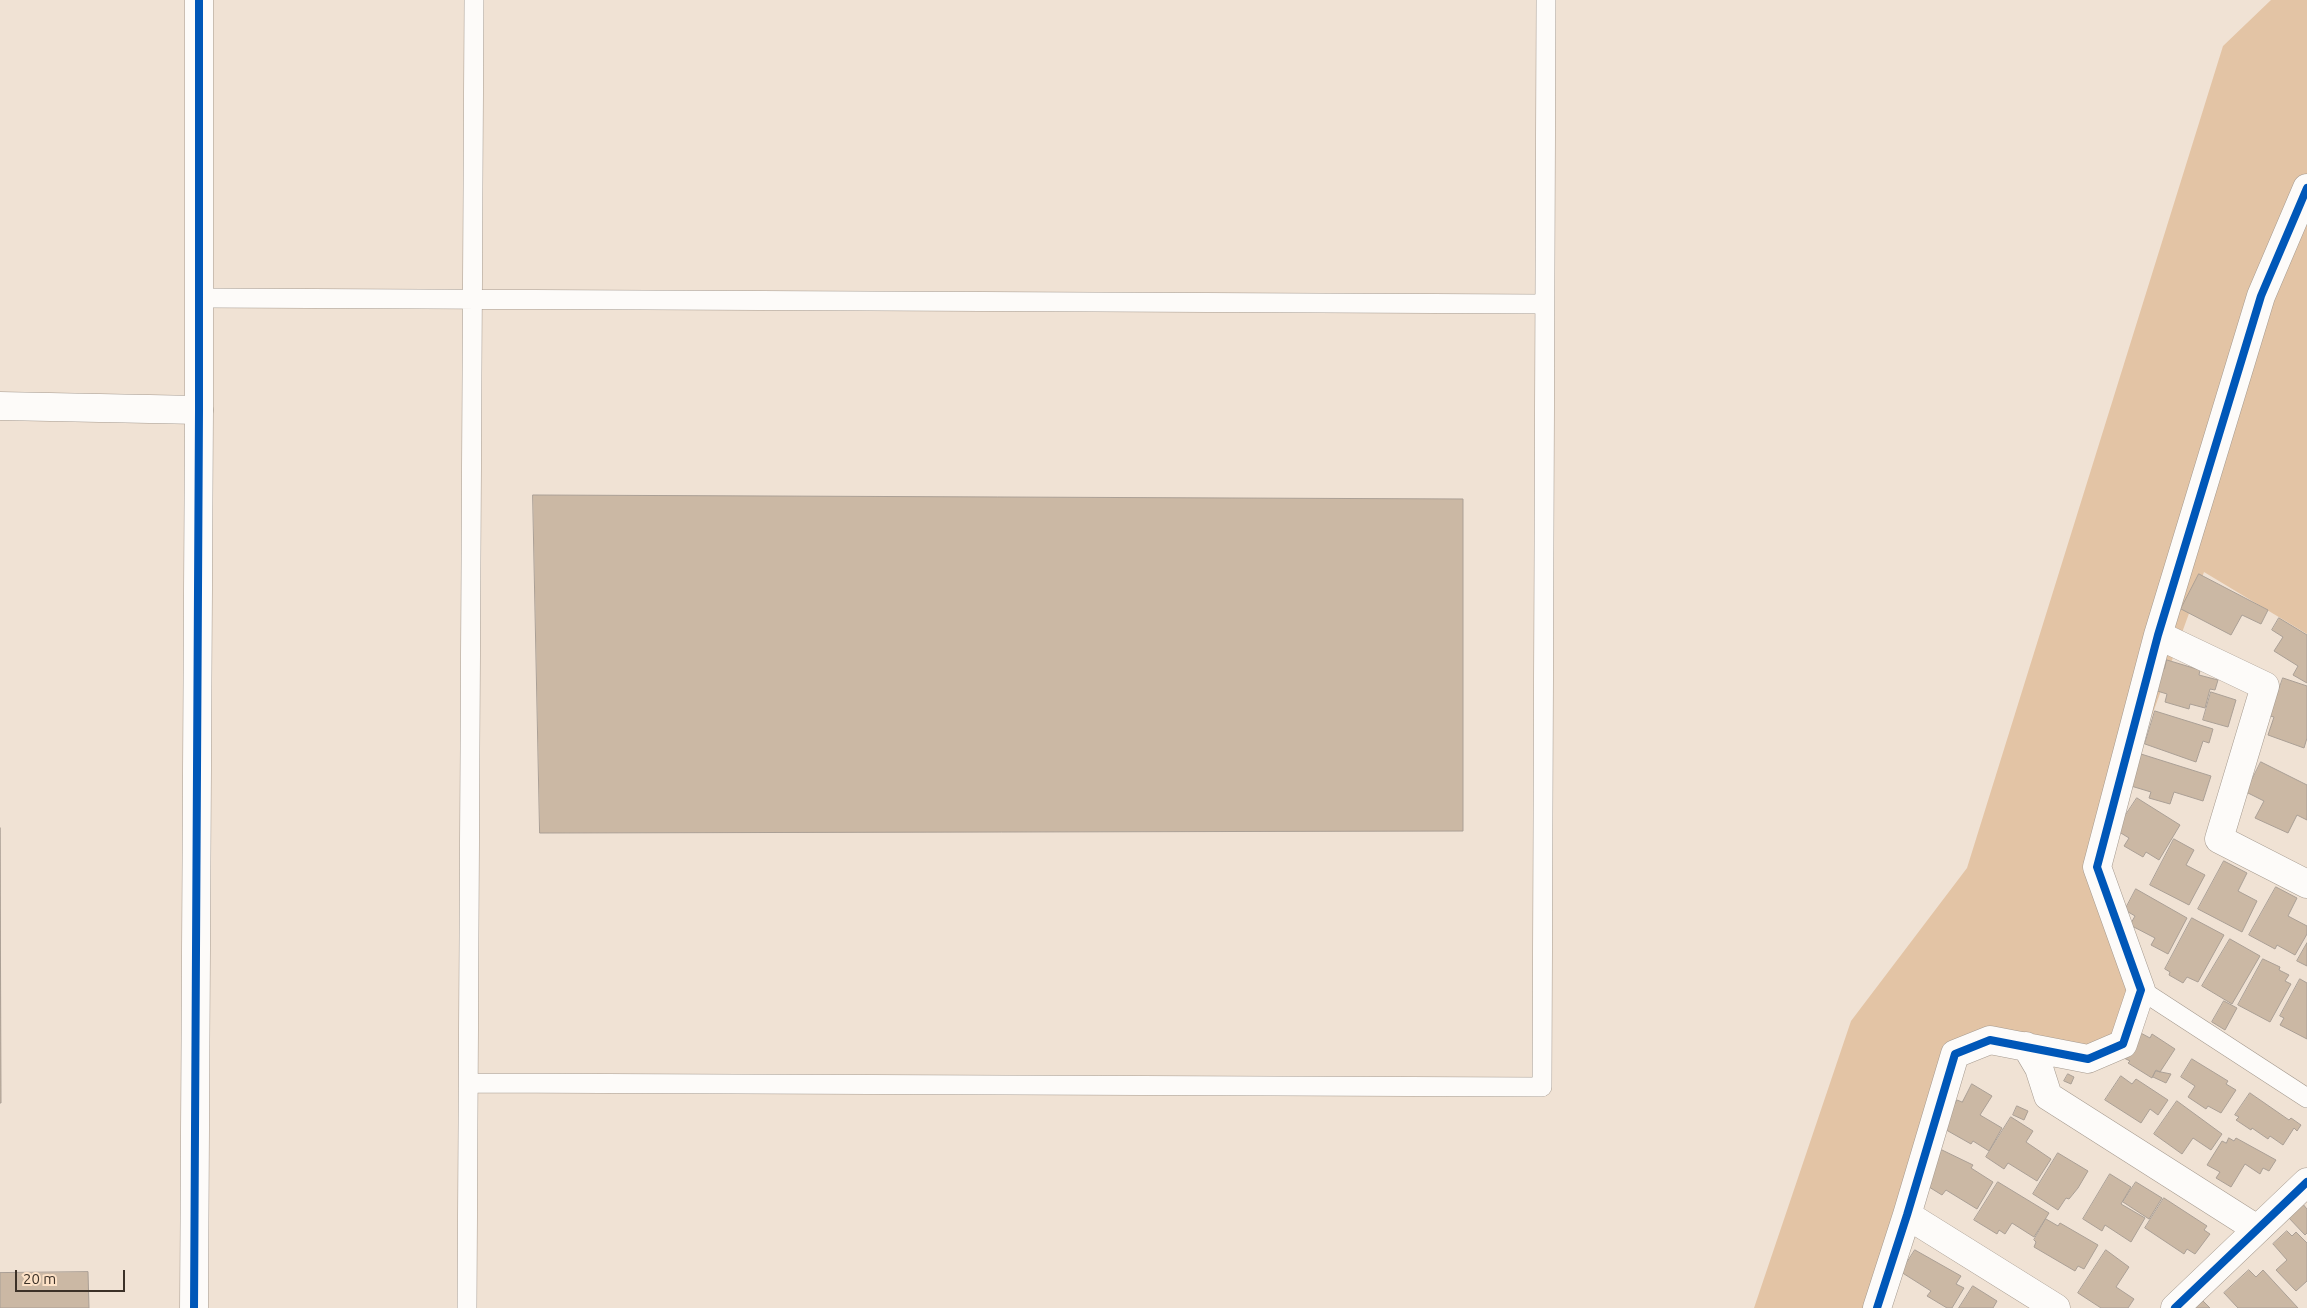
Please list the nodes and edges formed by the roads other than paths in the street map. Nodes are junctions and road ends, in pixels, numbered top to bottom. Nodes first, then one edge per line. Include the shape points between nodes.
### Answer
1 (199, 0) edge
2 (474, 0) edge
3 (1546, 0) edge
4 (2307, 188) edge
5 (198, 298) junction
6 (471, 299) junction
7 (1544, 304) junction
8 (0, 406) edge
9 (199, 410) junction
10 (2158, 635) junction
11 (2307, 884) edge
12 (2141, 990) junction
13 (2026, 1046) junction
14 (470, 1083) junction
15 (2307, 1098) edge
16 (2307, 1182) edge
17 (1907, 1215) junction
18 (2257, 1229) junction
19 (194, 1308) edge
20 (467, 1308) edge
21 (1876, 1308) edge
22 (2056, 1308) edge
23 (2175, 1308) edge

1 - 5 street
2 - 6 lane
3 - 7 lane
4 - 10 street via 2261,296
5 - 6 lane
5 - 9 street
6 - 7 lane
6 - 14 lane
7 - 14 lane via 1542,1087
8 - 9 street
9 - 19 street
10 - 11 street via 2265,686 2219,839
10 - 12 street via 2097,867
12 - 13 street via 2123,1044 2088,1058
12 - 15 lane
13 - 17 street via 1990,1040 1955,1054
13 - 18 street via 2039,1068 2048,1096
14 - 20 lane
16 - 18 street
17 - 21 street
17 - 22 street
18 - 23 street

